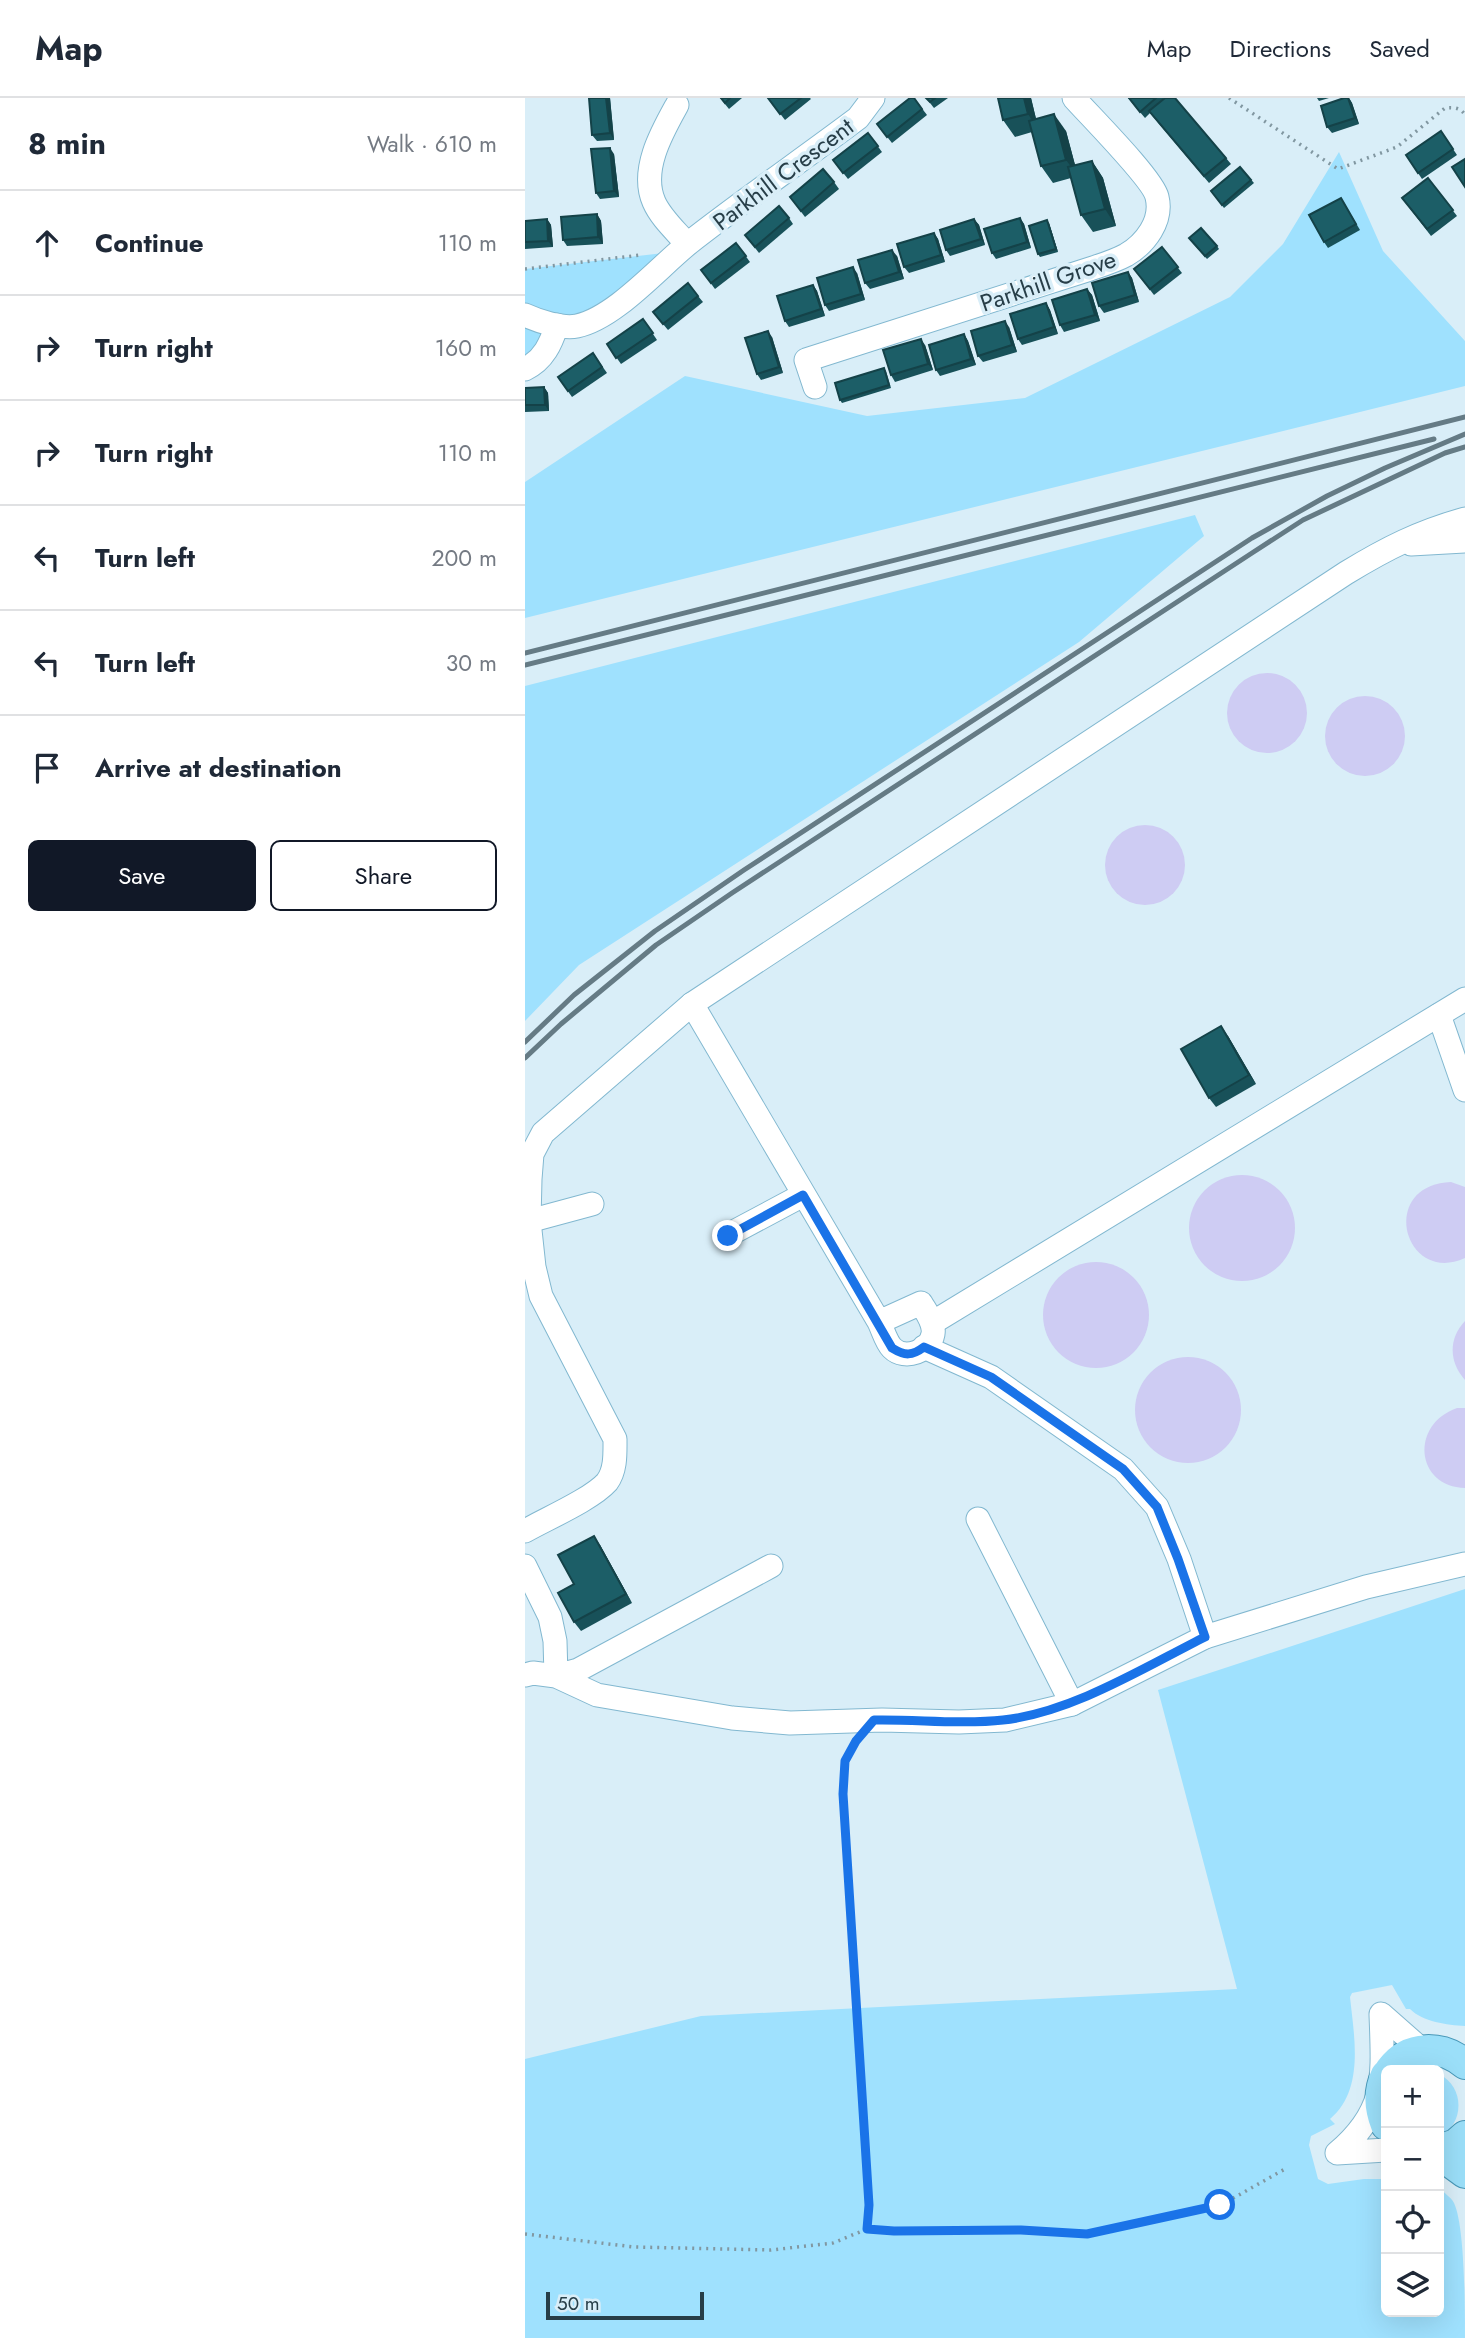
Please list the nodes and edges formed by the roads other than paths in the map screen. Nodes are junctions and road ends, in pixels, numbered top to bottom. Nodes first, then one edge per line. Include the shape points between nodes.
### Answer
1 (873, 98) edge
2 (1074, 98) edge
3 (677, 105) dead end
4 (687, 244) junction
5 (525, 314) edge
6 (557, 324) junction
7 (525, 369) edge
8 (815, 387) dead end
9 (1465, 519) edge
10 (1465, 541) edge
11 (1391, 545) junction
12 (1465, 999) edge
13 (692, 1004) junction
14 (1439, 1015) junction
15 (1465, 1090) edge
16 (803, 1195) junction
17 (592, 1204) dead end
18 (529, 1221) junction
19 (728, 1236) dead end
20 (879, 1322) junction
21 (932, 1323) junction
22 (924, 1347) junction
23 (978, 1519) dead end
24 (525, 1531) edge
25 (1465, 1564) edge
26 (525, 1566) edge
27 (771, 1566) dead end
28 (1205, 1637) junction
29 (525, 1675) edge
30 (556, 1676) junction
31 (1072, 1704) junction
32 (1450, 2055) edge
33 (1384, 2065) edge
34 (1398, 2065) edge
35 (1381, 2090) edge
36 (1465, 2136) edge
37 (1381, 2150) edge
38 (1444, 2150) edge
39 (1444, 2156) edge
40 (1465, 2173) edge

1 - 4 street, Parkhill Crescent via 858,118
2 - 8 street, Parkhill Grove via 1146,178 1157,197 1156,221 1147,237 1126,255 1090,269 806,360
3 - 4 street, Parkhill Crescent via 660,135 649,178 654,201
4 - 6 street, Parkhill Crescent via 598,317 576,326
5 - 6 street, Parkhill Crescent
6 - 7 street via 542,357
9 - 11 street
10 - 11 street
11 - 13 street
12 - 14 street
13 - 16 street
13 - 18 street via 543,1133 532,1154
14 - 15 street
14 - 21 street
16 - 19 street
16 - 20 street
17 - 18 street
18 - 24 street via 541,1296 615,1439 615,1462 607,1481
20 - 21 street via 921,1303
20 - 22 street via 892,1348 901,1353 916,1353
21 - 22 street via 932,1337
22 - 28 street via 991,1377 1123,1469 1157,1507
23 - 31 street
25 - 28 street via 1366,1587
26 - 30 street via 550,1617
27 - 30 street via 578,1670
28 - 31 street
29 - 30 street
30 - 31 street via 597,1695 790,1723 1005,1720
32 - 33 street via 1379,2004
32 - 34 main road via 1407,2055
35 - 37 street via 1358,2135 1328,2155
36 - 38 main road
39 - 40 main road

